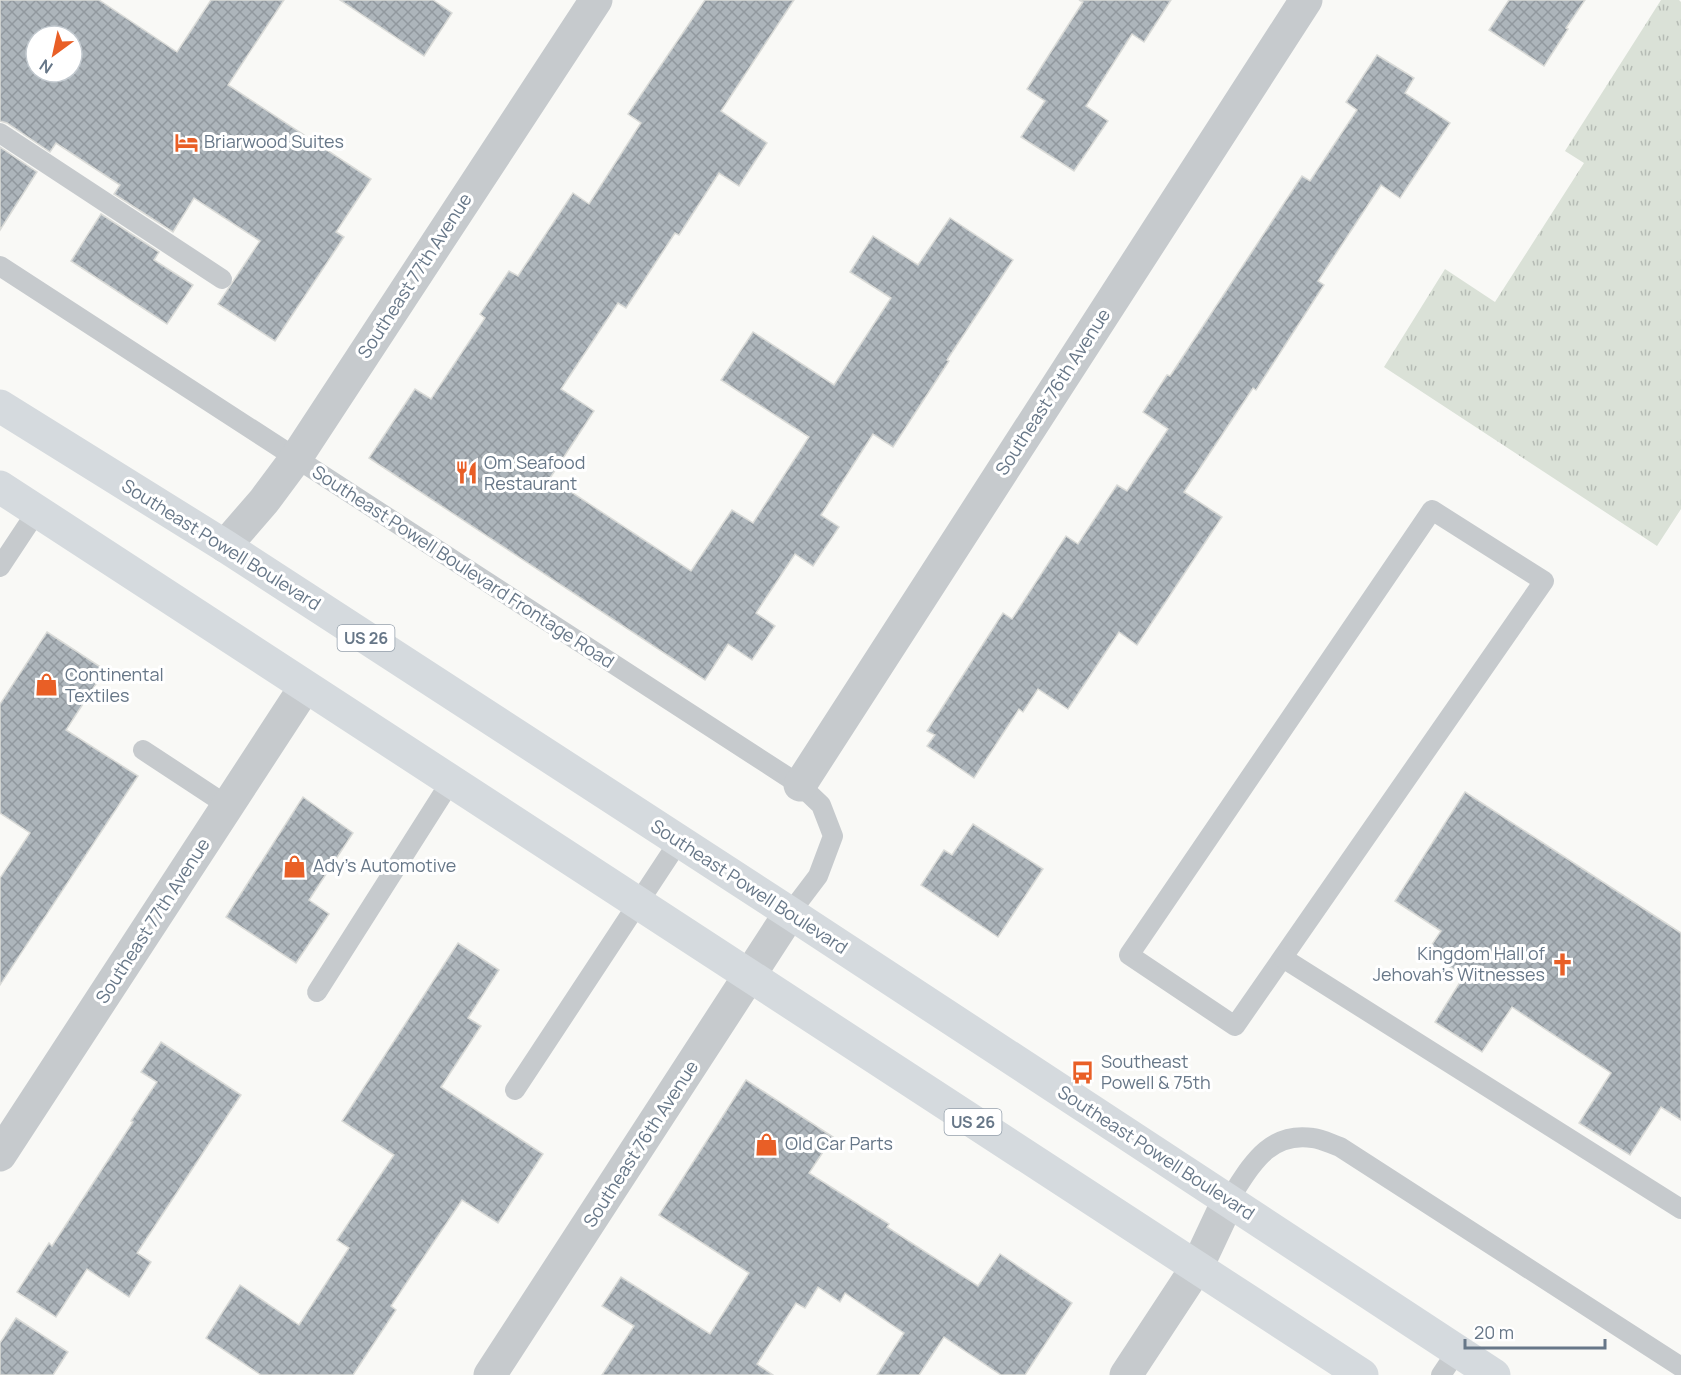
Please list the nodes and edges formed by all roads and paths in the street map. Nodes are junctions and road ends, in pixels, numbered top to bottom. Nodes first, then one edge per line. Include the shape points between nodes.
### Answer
1 (596, 0) edge
2 (1306, 0) edge
3 (0, 133) edge
4 (0, 266) edge
5 (222, 279) dead end
6 (0, 406) edge
7 (296, 458) junction
8 (0, 487) edge
9 (37, 511) junction
10 (225, 546) junction
11 (0, 567) edge
12 (305, 687) junction
13 (143, 750) dead end
14 (451, 781) junction
15 (800, 785) junction
16 (228, 806) junction
17 (679, 841) junction
18 (639, 903) junction
19 (790, 913) junction
20 (1283, 958) junction
21 (750, 976) junction
22 (316, 992) dead end
23 (515, 1090) dead end
24 (0, 1155) edge
25 (1228, 1201) junction
26 (1681, 1209) edge
27 (1197, 1267) junction
28 (1449, 1363) edge
29 (1681, 1367) edge
30 (490, 1375) edge
31 (1126, 1375) edge
32 (1362, 1375) edge
33 (1494, 1375) edge

1 - 7 street, Southeast 77th Avenue
2 - 15 street, Southeast 76th Avenue
3 - 5 lane
4 - 7 lane, Southeast Powell Boulevard Frontage Road
6 - 10 main road, Southeast Powell Boulevard / US 26
7 - 10 street, Southeast 77th Avenue
7 - 15 lane, Southeast Powell Boulevard Frontage Road
8 - 9 main road, US 26
9 - 11 lane
9 - 12 main road, US 26
10 - 17 main road, Southeast Powell Boulevard / US 26
12 - 14 main road, US 26
12 - 16 street, Southeast 77th Avenue
13 - 16 lane
14 - 18 main road, US 26
14 - 22 lane
15 - 19 lane, Southeast Powell Boulevard Frontage Road via 821,805 833,836 818,876
16 - 24 street, Southeast 77th Avenue
17 - 18 lane
17 - 19 main road, Southeast Powell Boulevard / US 26
18 - 21 main road, US 26
18 - 23 lane
19 - 21 street, Southeast 76th Avenue
19 - 25 main road, Southeast Powell Boulevard / US 26
20 - 20 lane via 1235,1026 1129,955 1432,510 1544,581
20 - 26 lane
21 - 27 main road, US 26
21 - 30 street, Southeast 76th Avenue
25 - 27 street
25 - 28 main road, Southeast Powell Boulevard / US 26
25 - 29 lane via 1268,1148 1290,1137 1315,1138 1340,1148
27 - 31 street
27 - 32 main road, US 26
28 - 33 main road, Southeast Powell Boulevard / US 26

